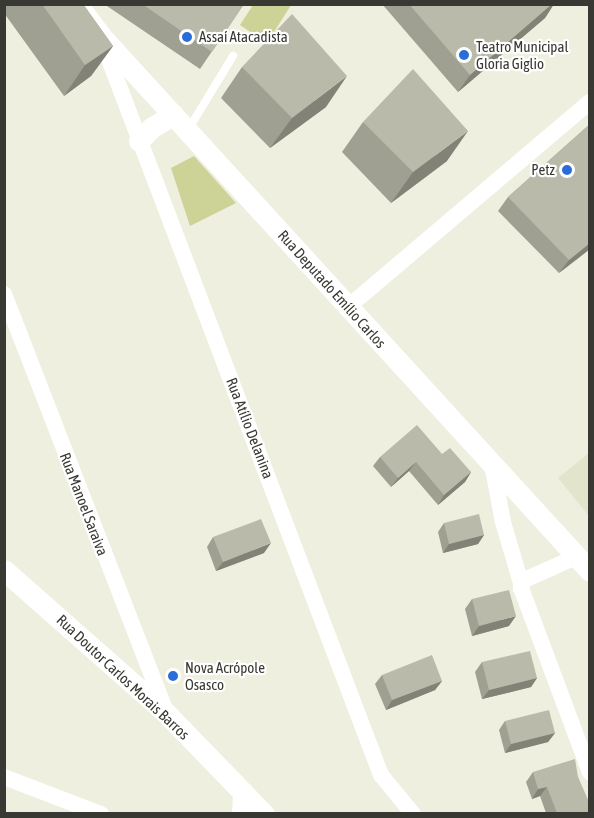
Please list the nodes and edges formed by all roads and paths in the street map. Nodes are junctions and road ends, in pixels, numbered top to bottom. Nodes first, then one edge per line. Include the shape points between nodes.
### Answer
1 (77, 4) edge
2 (100, 35) junction
3 (233, 56) dead end
4 (590, 102) edge
5 (173, 115) junction
6 (188, 131) junction
7 (139, 141) junction
8 (4, 294) edge
9 (348, 307) junction
10 (492, 464) junction
11 (583, 564) edge
12 (4, 570) edge
13 (521, 583) junction
14 (166, 712) junction
15 (590, 773) edge
16 (4, 777) edge
17 (241, 803) edge
18 (101, 813) edge
19 (264, 813) edge
20 (413, 813) edge

1 - 2 street, Rua Deputado Emílio Carlos
2 - 5 street, Rua Deputado Emílio Carlos
2 - 7 street, Rua Atílio Delanina
3 - 6 lane
4 - 9 street
5 - 6 street, Rua Deputado Emílio Carlos
5 - 7 street via 151,128
6 - 9 street, Rua Deputado Emílio Carlos
7 - 20 street, Rua Atílio Delanina via 381,775
8 - 14 street, Rua Manoel Saraiva
9 - 10 street, Rua Deputado Emílio Carlos
10 - 11 street, Rua Deputado Emílio Carlos
10 - 13 street via 503,522
11 - 13 street
12 - 14 street, Rua Doutor Carlos Morais Barros
13 - 15 street
14 - 17 street, Rua Doutor Carlos Morais Barros
16 - 18 street
17 - 19 street, Rua Doutor Carlos Morais Barros

